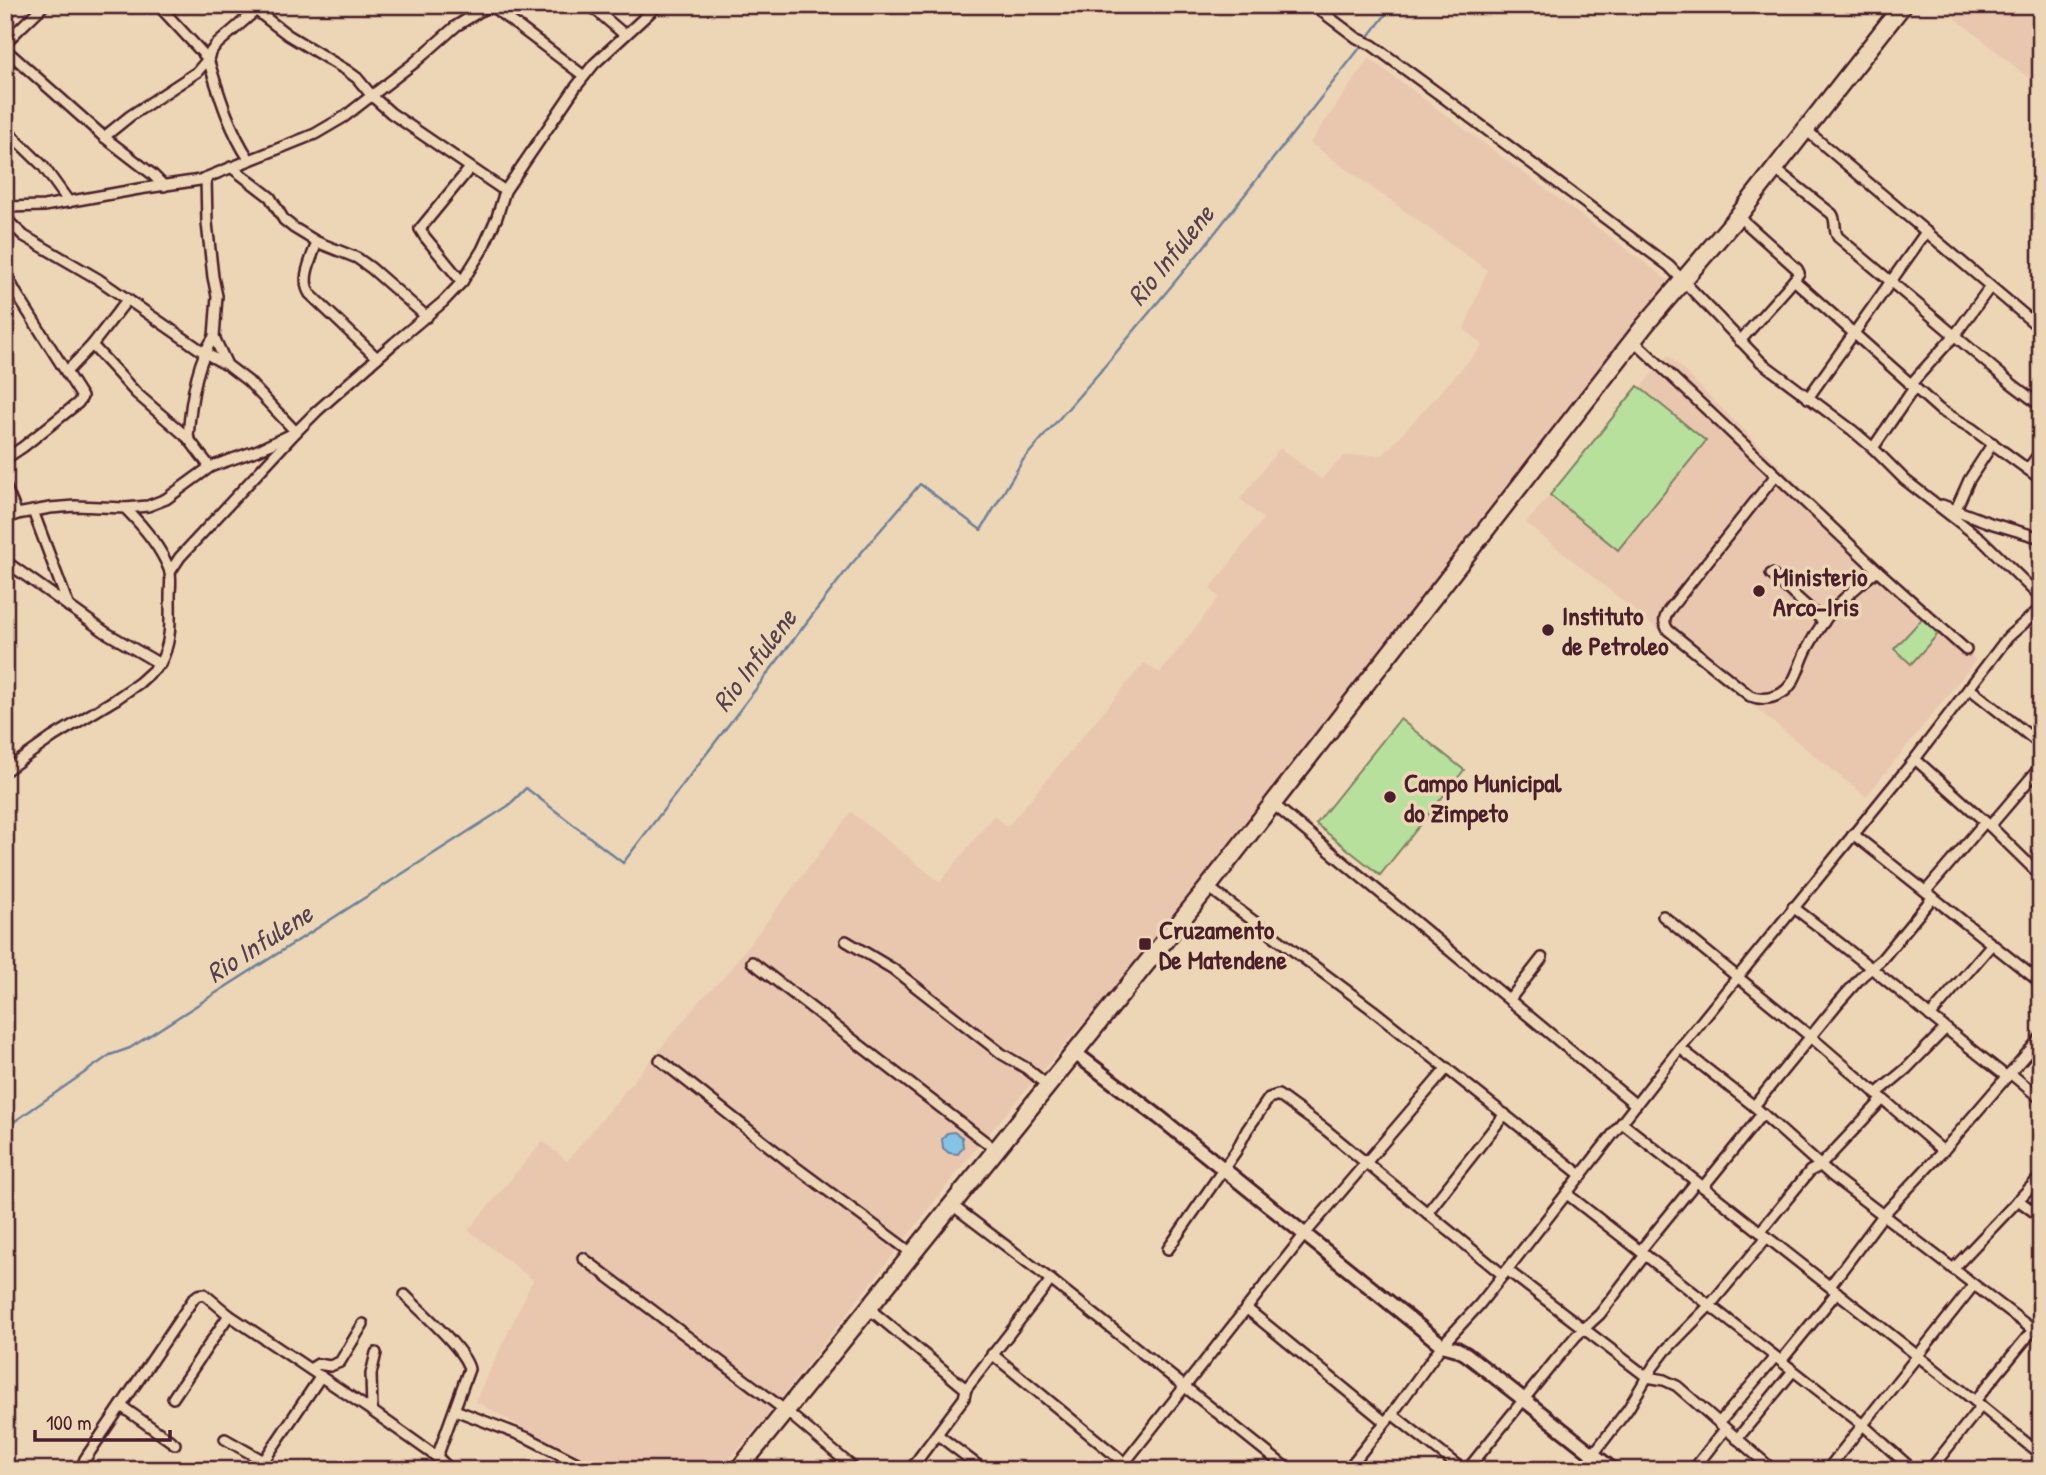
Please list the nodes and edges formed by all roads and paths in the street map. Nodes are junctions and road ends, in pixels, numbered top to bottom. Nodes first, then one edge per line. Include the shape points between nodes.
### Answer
1 (44, 5) edge
2 (158, 5) edge
3 (490, 5) edge
4 (590, 5) edge
5 (658, 5) edge
6 (1313, 5) edge
7 (256, 7) edge
8 (1899, 7) edge
9 (625, 35) junction
10 (5, 43) edge
11 (5, 50) edge
12 (208, 59) junction
13 (584, 76) junction
14 (372, 96) junction
15 (5, 128) edge
16 (1806, 130) junction
17 (104, 137) junction
18 (248, 159) junction
19 (231, 167) junction
20 (470, 168) junction
21 (1774, 169) junction
22 (206, 178) junction
23 (164, 186) junction
24 (505, 191) junction
25 (69, 202) junction
26 (5, 208) edge
27 (1738, 216) junction
28 (1926, 232) junction
29 (317, 242) junction
30 (5, 255) edge
31 (5, 272) edge
32 (1683, 280) junction
33 (1794, 280) junction
34 (1892, 281) junction
35 (461, 282) junction
36 (1990, 287) junction
37 (127, 300) junction
38 (427, 317) junction
39 (2041, 329) edge
40 (1854, 335) junction
41 (1955, 335) junction
42 (214, 337) junction
43 (1633, 341) junction
44 (1740, 341) junction
45 (92, 345) junction
46 (205, 353) junction
47 (377, 358) junction
48 (227, 365) junction
49 (66, 372) junction
50 (1912, 386) junction
51 (1808, 398) junction
52 (2041, 406) edge
53 (296, 432) junction
54 (188, 438) junction
55 (1993, 443) junction
56 (1874, 448) junction
57 (2041, 451) edge
58 (5, 459) edge
59 (210, 467) junction
60 (2028, 470) junction
61 (1776, 475) junction
62 (2041, 479) edge
63 (5, 486) edge
64 (1937, 503) junction
65 (125, 508) junction
66 (1956, 509) junction
67 (33, 511) junction
68 (17, 514) junction
69 (5, 520) edge
70 (2041, 538) edge
71 (5, 561) edge
72 (1877, 570) junction
73 (170, 572) junction
74 (1771, 574) dead end
75 (2041, 598) edge
76 (69, 608) junction
77 (2040, 610) edge
78 (1824, 622) junction
79 (1966, 650) dead end
80 (160, 664) junction
81 (1969, 688) junction
82 (2041, 745) edge
83 (1915, 759) junction
84 (2041, 766) edge
85 (5, 771) edge
86 (1272, 803) junction
87 (1987, 824) junction
88 (1853, 834) junction
89 (2039, 871) edge
90 (1208, 887) junction
91 (1930, 894) junction
92 (1793, 907) junction
93 (1662, 916) dead end
94 (846, 940) dead end
95 (1992, 944) junction
96 (1542, 958) dead end
97 (752, 962) dead end
98 (1872, 967) junction
99 (1737, 976) junction
100 (2041, 983) edge
101 (1510, 999) junction
102 (1930, 1016) junction
103 (1945, 1029) junction
104 (1811, 1037) junction
105 (2041, 1037) edge
106 (1680, 1048) junction
107 (1074, 1053) junction
108 (660, 1060) dead end
109 (1447, 1068) junction
110 (2009, 1075) junction
111 (1047, 1085) junction
112 (1879, 1097) junction
113 (2041, 1098) edge
114 (1636, 1105) junction
115 (1754, 1106) junction
116 (1505, 1114) junction
117 (1762, 1114) junction
118 (1622, 1123) junction
119 (996, 1150) junction
120 (1943, 1151) junction
121 (1366, 1164) junction
122 (1820, 1166) junction
123 (1222, 1169) junction
124 (1582, 1176) junction
125 (2041, 1176) edge
126 (1700, 1184) junction
127 (1567, 1194) junction
128 (2018, 1200) junction
129 (952, 1205) junction
130 (1427, 1213) junction
131 (1884, 1214) junction
132 (2041, 1217) edge
133 (1305, 1234) junction
134 (1763, 1235) junction
135 (1168, 1249) dead end
136 (1643, 1253) junction
137 (913, 1254) junction
138 (583, 1258) dead end
139 (1953, 1269) junction
140 (1505, 1273) junction
141 (1051, 1280) junction
142 (1973, 1286) junction
143 (1833, 1289) junction
144 (405, 1295) dead end
145 (1710, 1304) junction
146 (867, 1307) junction
147 (1246, 1308) junction
148 (229, 1315) junction
149 (363, 1324) dead end
150 (1583, 1330) junction
151 (2038, 1334) edge
152 (1442, 1345) junction
153 (376, 1353) dead end
154 (992, 1354) junction
155 (1917, 1356) junction
156 (1778, 1359) junction
157 (310, 1369) junction
158 (1793, 1371) junction
159 (321, 1376) junction
160 (1647, 1377) junction
161 (1185, 1387) junction
162 (966, 1389) junction
163 (173, 1398) dead end
164 (1523, 1399) junction
165 (1978, 1404) junction
166 (121, 1406) junction
167 (455, 1410) junction
168 (372, 1411) junction
169 (786, 1411) junction
170 (1392, 1414) junction
171 (1385, 1423) junction
172 (1863, 1425) junction
173 (1722, 1426) junction
174 (938, 1435) junction
175 (225, 1439) dead end
176 (1737, 1439) junction
177 (175, 1444) dead end
178 (1593, 1454) junction
179 (2041, 1455) edge
180 (437, 1457) junction
181 (1121, 1466) edge
182 (85, 1470) edge
183 (451, 1470) edge
184 (592, 1470) edge
185 (738, 1470) edge
186 (856, 1470) edge
187 (910, 1470) edge
188 (984, 1470) edge
189 (1133, 1470) edge
190 (1289, 1470) edge
191 (1347, 1470) edge
192 (1465, 1470) edge
193 (1581, 1470) edge
194 (1613, 1470) edge
195 (1693, 1470) edge
196 (1773, 1470) edge
197 (1827, 1470) edge
198 (1913, 1470) edge
199 (1930, 1470) edge

1 - 10 street
2 - 12 street
3 - 13 street
3 - 14 street via 456,26
4 - 9 street
5 - 9 street
6 - 32 street
7 - 12 street via 215,46
7 - 14 street via 288,35 352,74
8 - 16 highway
9 - 13 street
11 - 17 street
12 - 17 street via 197,72
12 - 18 street via 227,116
13 - 24 street
14 - 18 street via 330,127
14 - 20 street
15 - 25 street via 43,166
16 - 21 highway
16 - 28 street
17 - 23 street
18 - 19 street
19 - 22 street
19 - 29 street via 270,197 284,220
20 - 24 street
20 - 35 street via 420,229
21 - 27 highway
21 - 34 street via 1832,215 1836,235
22 - 23 street
22 - 42 street via 218,310
23 - 25 street
24 - 35 street via 482,250
25 - 26 street
26 - 37 street via 10,223 24,236
27 - 32 highway
27 - 33 street via 1797,270
28 - 34 street
28 - 36 street
29 - 38 street via 357,258
29 - 47 street via 306,288
30 - 31 street
31 - 49 street
32 - 43 highway
32 - 44 street
33 - 40 street
33 - 44 street
34 - 40 street
34 - 41 street
35 - 38 street
36 - 39 street
36 - 41 street
37 - 45 street
37 - 46 street
38 - 47 street
40 - 50 street
40 - 51 street
41 - 50 street
41 - 52 street
42 - 46 street
42 - 48 street
43 - 61 street
43 - 86 highway
44 - 51 street
45 - 49 street
45 - 54 street via 127,385
46 - 48 street
46 - 54 street
47 - 53 street
48 - 53 street
49 - 58 street via 80,400
50 - 55 street via 1940,410
50 - 56 street
51 - 56 street
53 - 59 street
53 - 73 street
54 - 59 street
55 - 60 street
55 - 66 street
56 - 64 street via 1905,480
57 - 60 street
59 - 65 street via 166,499
60 - 62 street
61 - 72 street
61 - 78 street via 1669,610 1664,624 1750,696 1765,699 1789,686
63 - 68 street
64 - 66 street
64 - 75 street
65 - 67 street via 75,506
65 - 73 street via 154,542
66 - 70 street
67 - 68 street
67 - 76 street
68 - 69 street
71 - 76 street
72 - 78 street
72 - 79 street
73 - 80 street via 171,630
74 - 78 street
76 - 80 street
77 - 81 street via 2008,637
80 - 85 street via 116,699
81 - 82 street
81 - 83 street
83 - 87 street
83 - 88 street
84 - 87 street
86 - 90 highway
86 - 101 street
87 - 89 street
87 - 91 street
88 - 91 street
88 - 92 street
90 - 107 highway
90 - 109 street
91 - 95 street
91 - 98 street
92 - 98 street
92 - 99 street
93 - 99 street
94 - 111 street via 893,969
95 - 100 street
95 - 102 street
96 - 101 street
97 - 119 street
98 - 102 street
98 - 104 street
99 - 104 street
99 - 106 street
101 - 114 street
102 - 103 street
103 - 110 street
103 - 112 street
104 - 112 street
104 - 115 street
105 - 110 street
106 - 114 street
106 - 115 street
107 - 111 highway
107 - 123 street
108 - 137 street
109 - 116 street
109 - 121 street
110 - 113 street
110 - 120 street
111 - 119 highway
112 - 120 street
112 - 122 street
114 - 118 street
115 - 117 street
116 - 124 street
116 - 130 street
117 - 122 street
117 - 126 street
118 - 124 street
118 - 126 street
119 - 129 highway
120 - 131 street
121 - 123 street via 1278,1095 1269,1098
121 - 130 street
121 - 133 street
122 - 131 street
122 - 134 street via 1808,1174
123 - 133 street
123 - 135 street
124 - 127 street
125 - 128 street
126 - 134 street
126 - 136 street
127 - 136 street
127 - 140 street
128 - 132 street
128 - 139 street
129 - 137 highway
129 - 141 street
130 - 140 street
131 - 139 street
131 - 143 street
133 - 147 street
133 - 152 street
134 - 143 street
134 - 145 street
136 - 145 street
136 - 150 street via 1600,1314
137 - 146 highway
138 - 169 street
139 - 142 street
140 - 150 street
140 - 152 street
141 - 154 street
141 - 161 street
142 - 151 street
142 - 155 street
143 - 155 street
143 - 156 street
144 - 167 street via 468,1362
145 - 156 street
145 - 160 street
146 - 162 street
146 - 169 highway
147 - 161 street
147 - 171 street
148 - 157 street
148 - 163 street
148 - 166 street via 208,1295 198,1295
149 - 157 street via 340,1362
150 - 160 street
150 - 164 street
151 - 165 street
152 - 164 street via 1466,1354
152 - 170 street
153 - 168 street via 371,1374
154 - 162 street
154 - 181 street
155 - 165 street
155 - 172 street
156 - 158 street
156 - 173 street
157 - 159 street
158 - 172 street
158 - 176 street
159 - 168 street
159 - 175 street via 265,1459
160 - 173 street via 1677,1386
160 - 178 street
161 - 181 street
161 - 190 street
162 - 174 street
164 - 178 street
164 - 192 street
165 - 179 street
165 - 199 street
166 - 177 street
166 - 182 street via 85,1460
167 - 180 street
167 - 184 street via 528,1438
168 - 180 street
169 - 185 highway
169 - 186 street
170 - 171 street
170 - 192 street
171 - 191 street
172 - 197 street
172 - 198 street
173 - 176 street
173 - 195 street
174 - 187 street
174 - 188 street
176 - 196 street
178 - 193 street
178 - 194 street
180 - 183 street
181 - 189 street

